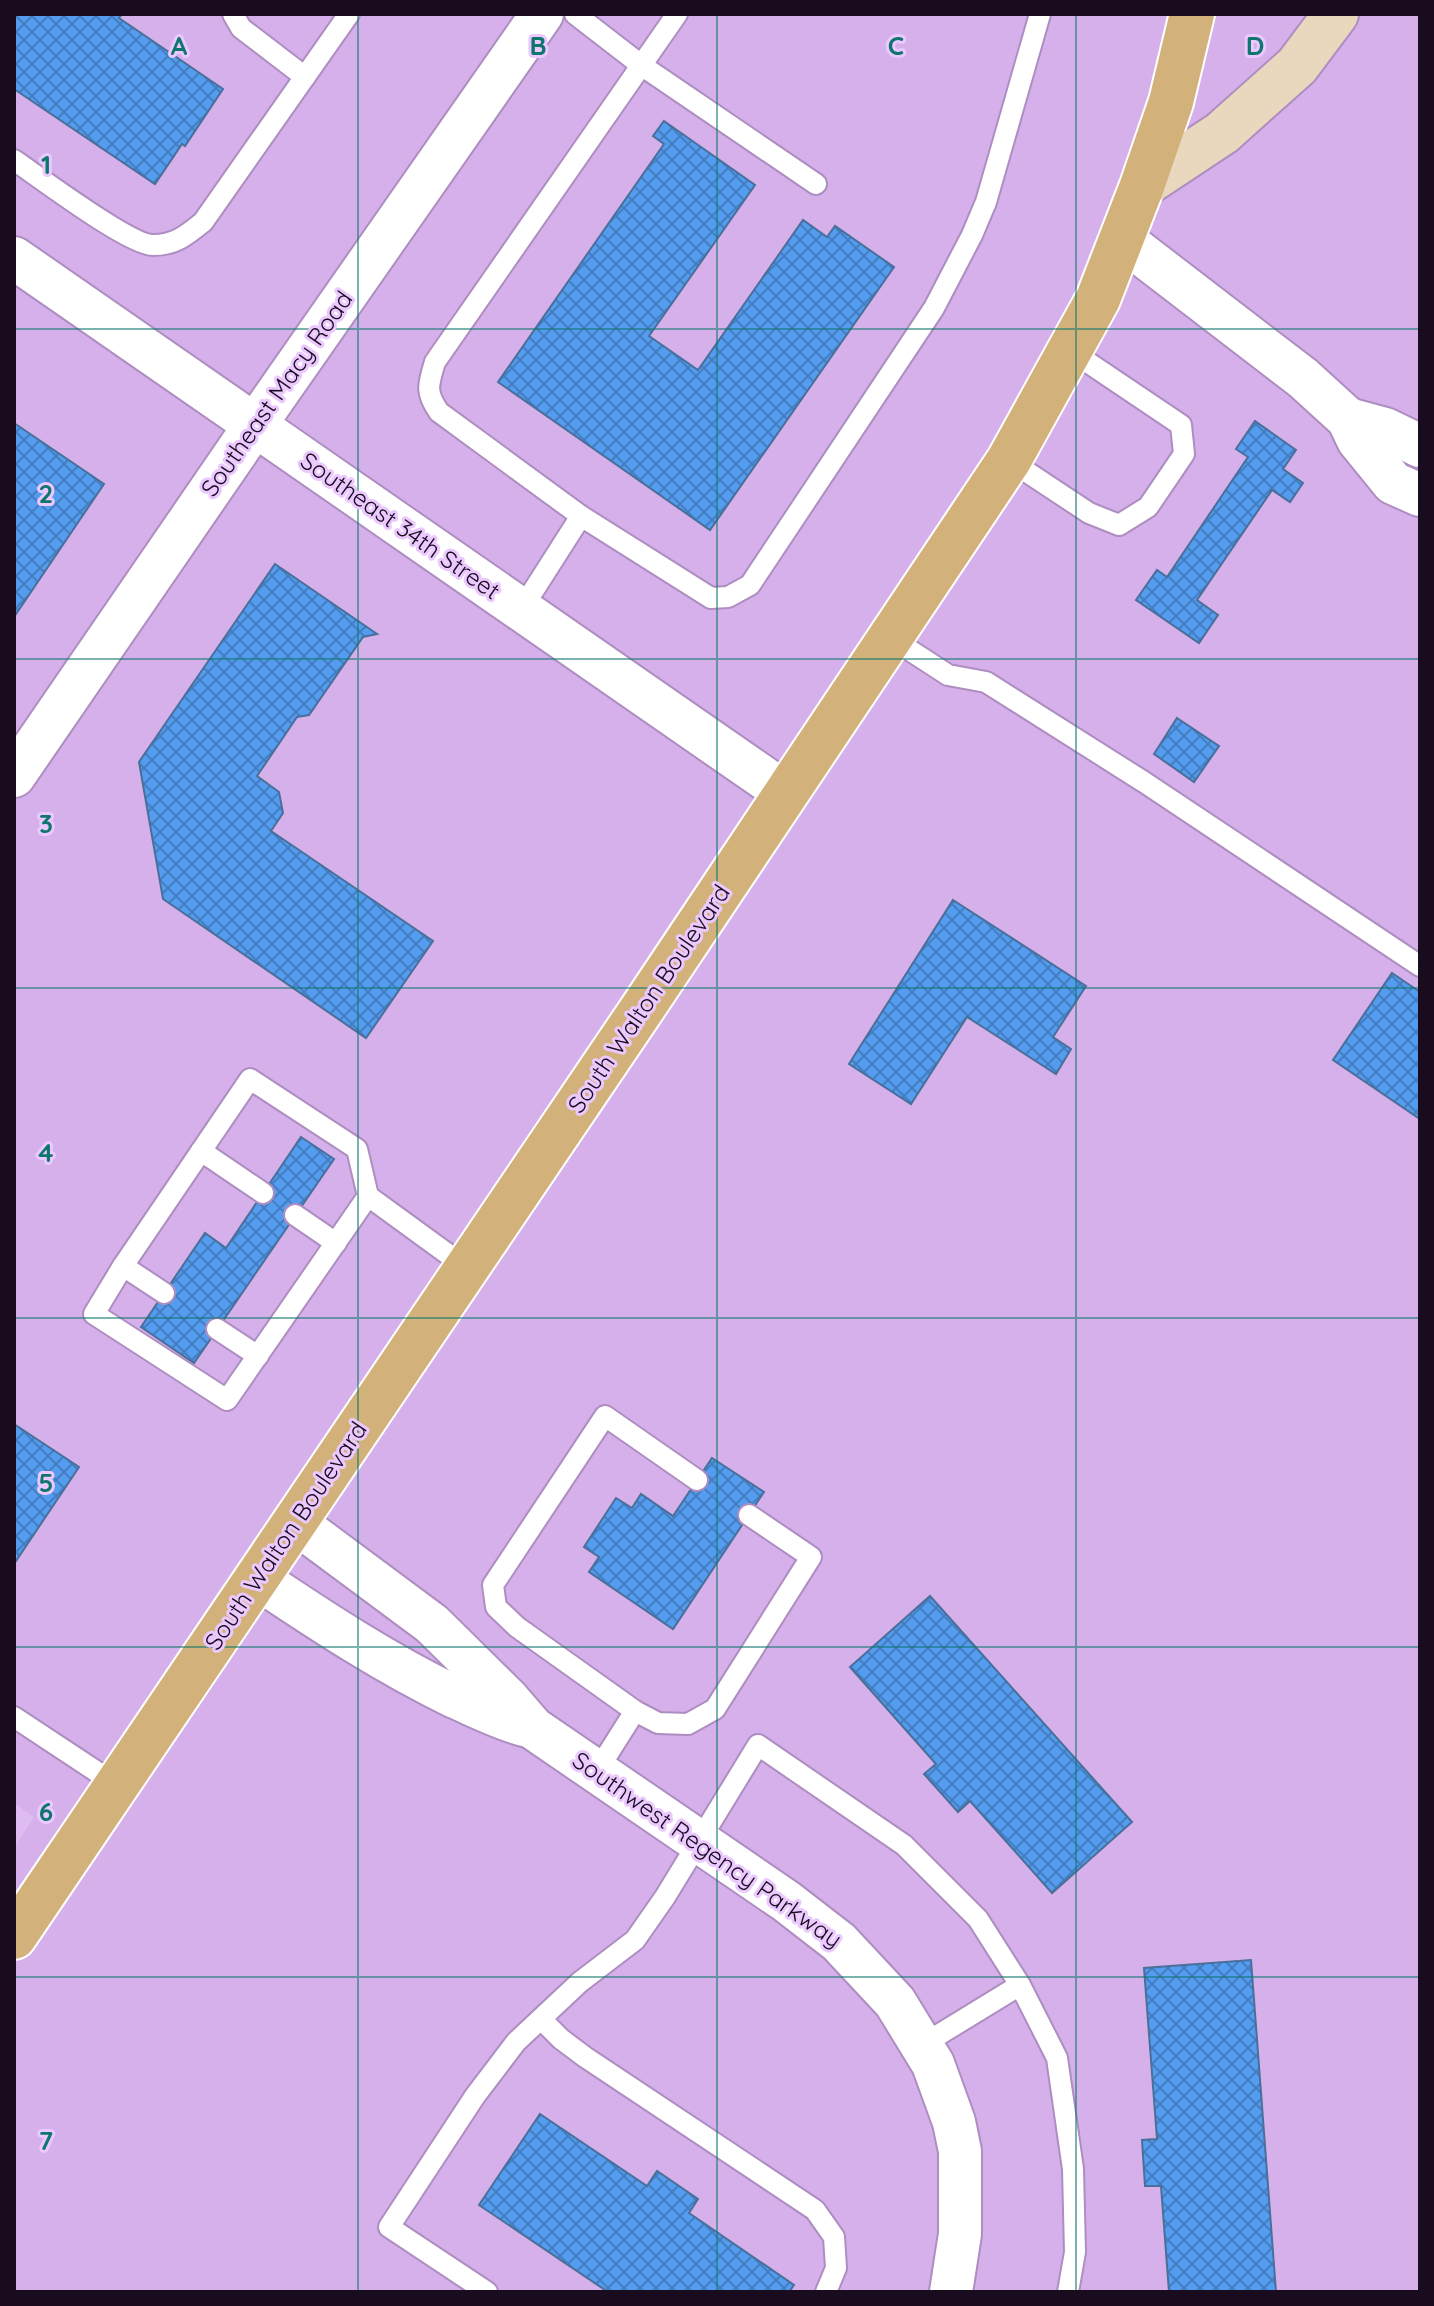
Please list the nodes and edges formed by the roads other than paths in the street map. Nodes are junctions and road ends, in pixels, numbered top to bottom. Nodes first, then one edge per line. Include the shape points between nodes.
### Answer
1 (233, 14) edge
2 (349, 14) edge
3 (542, 14) edge
4 (575, 14) edge
5 (677, 14) edge
6 (1040, 14) edge
7 (1192, 14) edge
8 (1336, 14) edge
9 (641, 65) junction
10 (305, 77) junction
11 (14, 160) edge
12 (816, 184) dead end
13 (1142, 186) junction
14 (1122, 239) junction
15 (14, 258) edge
16 (1071, 351) junction
17 (1348, 419) junction
18 (255, 425) junction
19 (1420, 446) edge
20 (1009, 460) junction
21 (1420, 495) edge
22 (581, 516) junction
23 (521, 610) junction
24 (891, 638) junction
25 (14, 776) edge
26 (787, 794) junction
27 (1420, 966) edge
28 (201, 1151) junction
29 (263, 1193) dead end
30 (368, 1196) junction
31 (295, 1215) dead end
32 (336, 1243) junction
33 (123, 1266) junction
34 (467, 1268) junction
35 (164, 1293) dead end
36 (217, 1329) dead end
37 (258, 1356) junction
38 (697, 1480) dead end
39 (749, 1515) dead end
40 (296, 1523) junction
41 (257, 1578) junction
42 (635, 1711) junction
43 (14, 1717) edge
44 (533, 1728) junction
45 (597, 1771) junction
46 (117, 1785) junction
47 (699, 1841) junction
48 (14, 1937) edge
49 (1020, 1985) junction
50 (541, 2019) junction
51 (922, 2045) junction
52 (487, 2292) edge
53 (826, 2292) edge
54 (951, 2292) edge
55 (1068, 2292) edge

1 - 10 lane via 241,28
2 - 10 lane
3 - 18 street, Southeast Macy Road
4 - 9 lane
5 - 9 lane
6 - 22 lane via 972,235 934,308 750,585 728,597 711,598
7 - 13 main road, South Walton Boulevard via 1171,102
8 - 13 street via 1297,66 1222,133
9 - 12 lane
9 - 22 lane via 435,362 429,382 430,399 439,412
10 - 11 lane via 203,222 181,241 151,246 122,234
13 - 14 main road, South Walton Boulevard
14 - 16 main road, South Walton Boulevard
14 - 17 street via 1303,378
15 - 18 street, Southeast 34th Street
16 - 20 main road, South Walton Boulevard
16 - 20 lane via 1181,425 1184,454 1148,507 1119,525 1089,513
17 - 19 street
17 - 21 street via 1393,483
18 - 23 street, Southeast 34th Street
18 - 25 street, Southeast Macy Road
20 - 24 main road, South Walton Boulevard
22 - 23 lane
23 - 26 street, Southeast 34th Street
24 - 26 main road, South Walton Boulevard
24 - 27 lane via 948,675 986,682
26 - 34 main road, South Walton Boulevard
28 - 29 lane
28 - 30 lane via 250,1079 357,1149
28 - 33 lane
30 - 32 lane
30 - 34 lane
31 - 32 lane
32 - 37 lane
33 - 35 lane
33 - 37 lane via 94,1314 227,1400
34 - 40 main road, South Walton Boulevard
36 - 37 lane
38 - 42 lane via 605,1416 493,1585 496,1607 517,1627
39 - 42 lane via 811,1557 715,1709 688,1724 658,1723
40 - 41 main road, South Walton Boulevard
40 - 44 street, Southwest Regency Parkway via 432,1624
41 - 44 street, Southwest Regency Parkway via 426,1683 495,1717
41 - 46 main road, South Walton Boulevard
42 - 45 lane
43 - 46 lane
44 - 45 street, Southwest Regency Parkway
45 - 47 street, Southwest Regency Parkway
46 - 48 main road, South Walton Boulevard
47 - 49 lane via 758,1745 904,1845 978,1919
47 - 50 lane via 635,1940
47 - 51 street, Southwest Regency Parkway via 839,1942 895,2002
49 - 51 lane
49 - 55 lane via 1057,2058 1073,2169 1075,2252
50 - 52 lane via 516,2042 475,2096 389,2227
50 - 53 lane via 585,2057 815,2210 834,2237 836,2268
51 - 54 street, Southwest Regency Parkway via 954,2122 960,2151 960,2234

